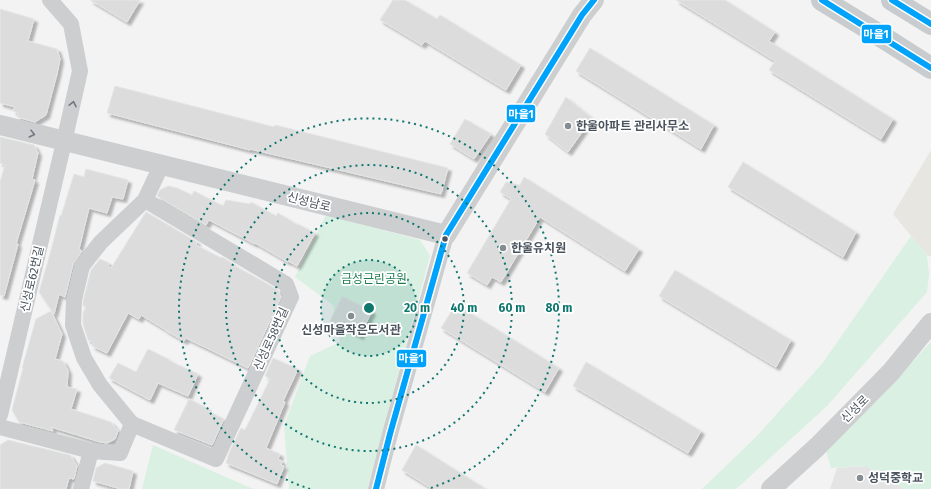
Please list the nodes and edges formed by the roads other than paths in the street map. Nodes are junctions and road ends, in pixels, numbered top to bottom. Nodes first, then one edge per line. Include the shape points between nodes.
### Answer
1 (50, 0) edge
2 (594, 0) edge
3 (822, 0) edge
4 (892, 0) edge
5 (931, 24) edge
6 (931, 68) edge
7 (0, 125) edge
8 (64, 142) junction
9 (161, 166) junction
10 (145, 200) junction
11 (446, 235) junction
12 (931, 323) edge
13 (0, 416) edge
14 (132, 424) junction
15 (0, 427) edge
16 (91, 451) junction
17 (81, 489) edge
18 (376, 489) edge
19 (771, 489) edge

8 -> 1 street via 80,71 71,24
2 - 11 street via 582,15
3 - 6 main road
4 - 5 main road
7 -> 8 street, 신성남로
8 - 9 street, 신성남로
8 - 13 street, 신성로62번길
9 - 10 street, 신성로58번길
9 - 11 street, 신성남로
10 - 14 street, 신성로58번길 via 101,242 82,266 74,300 73,325 84,358 100,385
10 - 14 street, 신성로58번길 via 286,284 290,297 216,459
11 - 18 street
12 - 19 street, 신성로 via 891,372 817,448
14 - 16 street via 120,453
15 - 16 street
16 - 17 street

